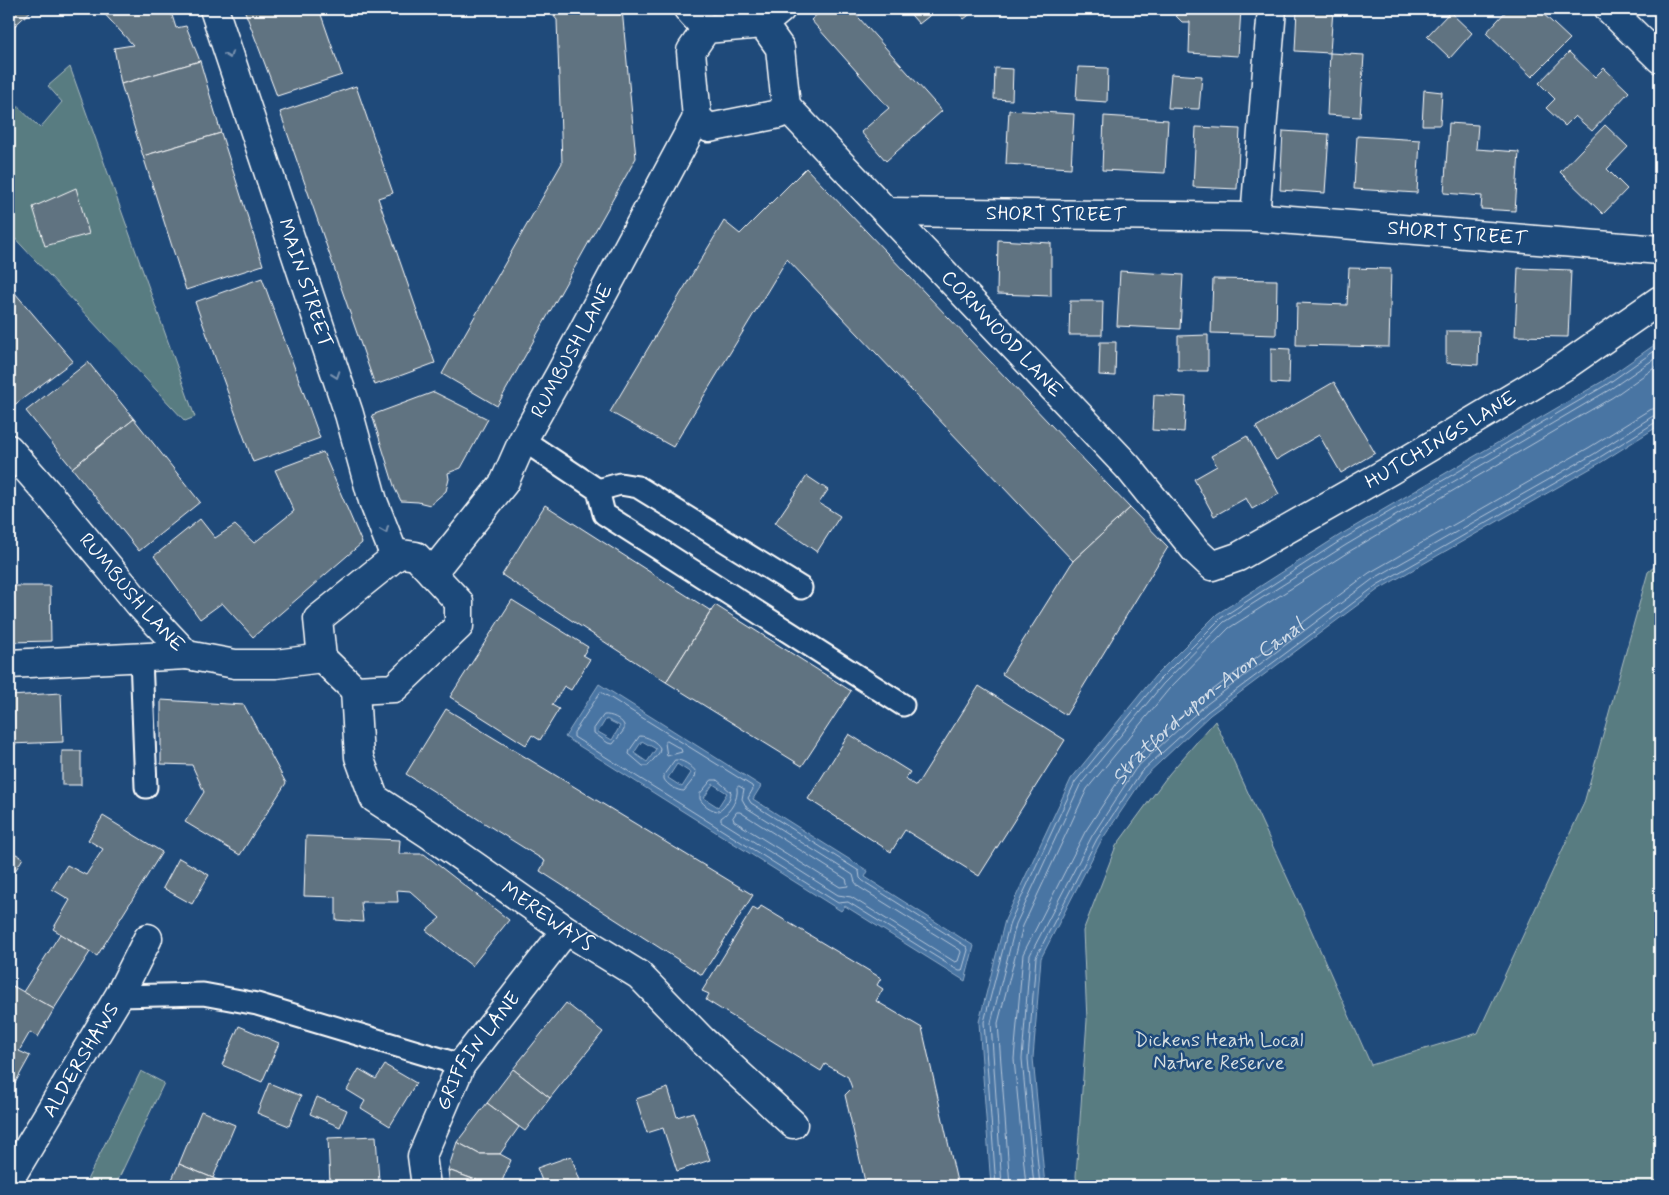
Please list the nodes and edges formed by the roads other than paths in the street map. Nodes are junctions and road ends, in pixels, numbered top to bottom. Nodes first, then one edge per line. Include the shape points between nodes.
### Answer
1 (214, 9) edge
2 (688, 9) edge
3 (1272, 9) edge
4 (1609, 9) edge
5 (772, 17) edge
6 (706, 29) junction
7 (1660, 59) edge
8 (786, 106) junction
9 (697, 118) junction
10 (888, 212) junction
11 (1254, 217) junction
12 (1660, 250) edge
13 (1660, 300) edge
14 (523, 440) junction
15 (9, 449) edge
16 (598, 490) junction
17 (396, 557) junction
18 (1212, 566) joint
19 (432, 573) junction
20 (801, 588) dead end
21 (187, 655) junction
22 (141, 657) junction
23 (322, 658) junction
24 (9, 664) edge
25 (355, 690) junction
26 (903, 704) dead end
27 (146, 787) dead end
28 (566, 930) junction
29 (148, 938) dead end
30 (119, 996) junction
31 (461, 1065) junction
32 (793, 1124) dead end
33 (9, 1180) edge
34 (426, 1186) edge

1 -> 17 street, MAIN STREET via 349,414 373,501
2 - 6 street
3 - 11 street
4 - 7 street
5 - 6 street
5 - 8 street via 780,48
6 - 9 street via 691,51
8 - 9 street via 779,114 710,128
8 - 10 street, CORNWOOD LANE
9 - 14 street, RUMBUSH LANE
10 - 11 street, SHORT STREET
10 - 18 street, CORNWOOD LANE via 1128,467
11 - 12 street, SHORT STREET
13 - 18 street, HUTCHINGS LANE via 1566,366 1391,470 1238,557
14 - 16 lane
14 - 19 street, RUMBUSH LANE via 504,483
15 - 21 street, RUMBUSH LANE via 140,605
16 - 20 lane via 620,484 638,487
16 - 26 lane via 604,514
17 - 19 street via 402,554 416,556
17 - 23 street via 318,619
19 - 25 street via 458,602 459,626 394,688
21 - 22 street
21 - 23 street, RUMBUSH LANE via 235,664 276,664
22 - 24 street
22 - 27 lane
23 - 25 street
25 - 28 street, MEREWAYS via 360,757 374,798
28 - 31 street, GRIFFIN LANE
28 - 32 street, MEREWAYS via 639,975 702,1040
29 - 30 street, ALDERSHAWS
30 - 31 lane via 203,994 257,1004
30 - 33 street, ALDERSHAWS
31 - 34 street, GRIFFIN LANE via 422,1156

